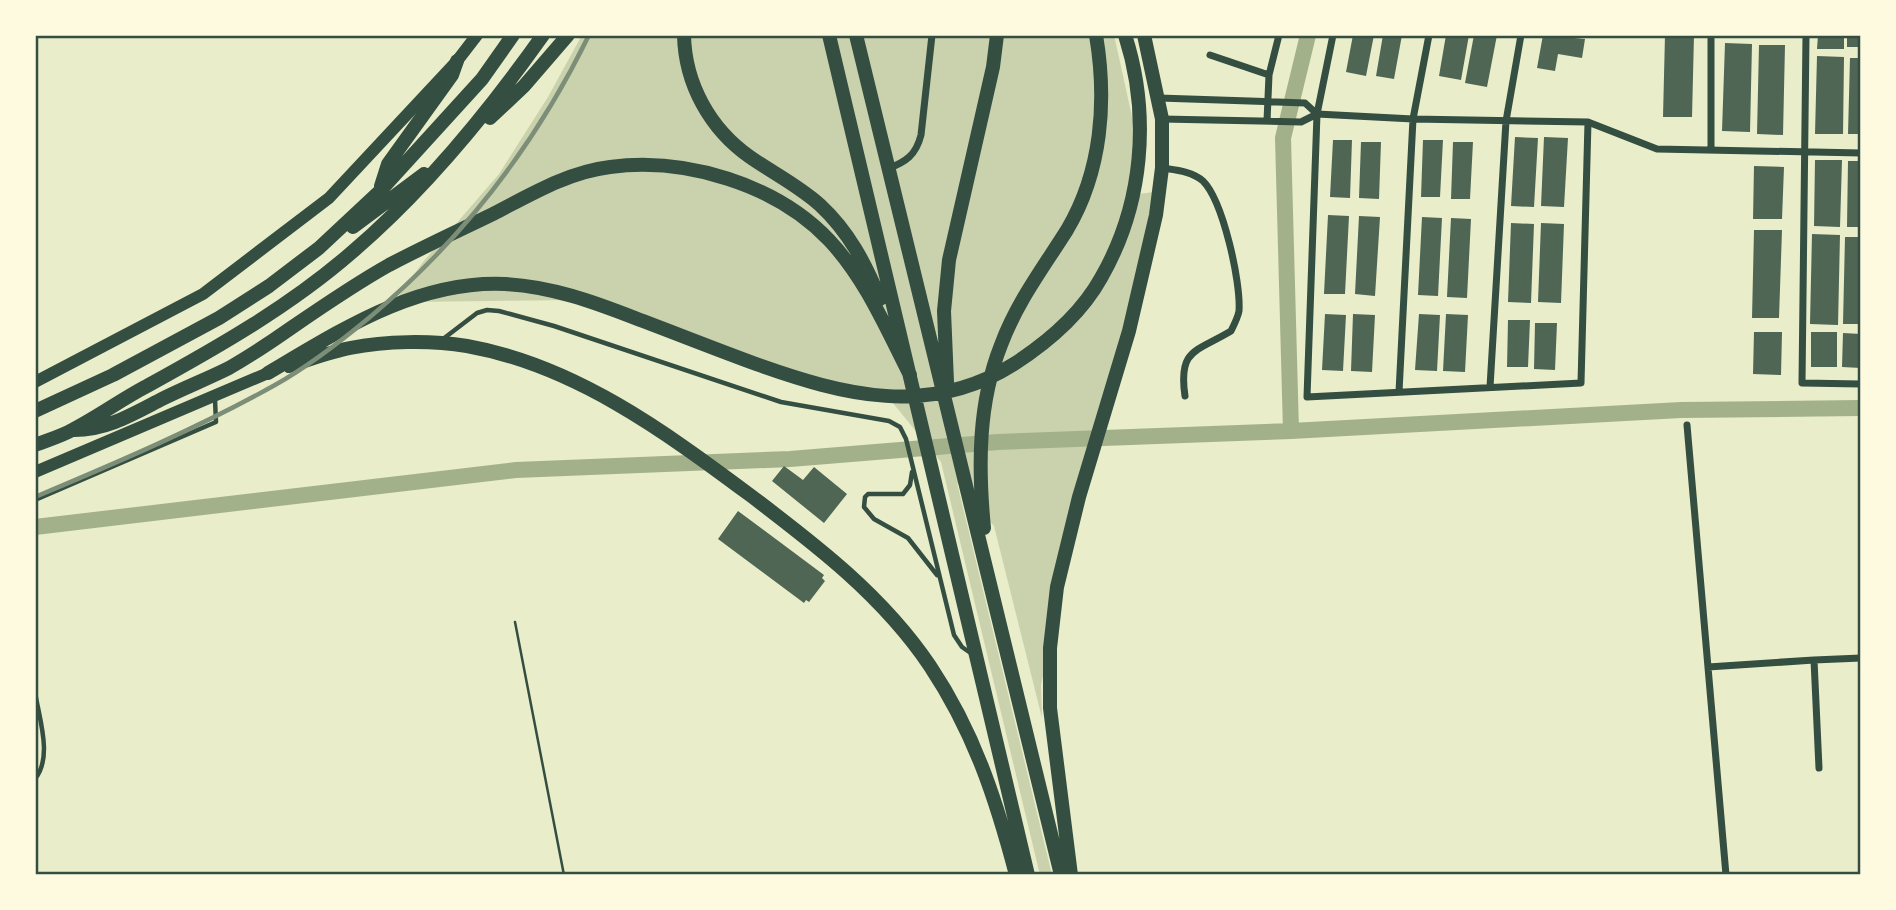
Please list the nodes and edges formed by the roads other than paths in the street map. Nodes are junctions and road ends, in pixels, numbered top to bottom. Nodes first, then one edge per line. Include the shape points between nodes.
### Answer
1 (477, 35) edge
2 (513, 35) edge
3 (543, 35) edge
4 (568, 35) edge
5 (684, 35) edge
6 (829, 35) edge
7 (856, 35) edge
8 (932, 35) edge
9 (997, 35) edge
10 (1096, 35) edge
11 (1125, 35) edge
12 (1144, 35) edge
13 (1279, 35) edge
14 (1333, 35) edge
15 (1429, 35) edge
16 (1521, 35) edge
17 (1806, 35) edge
18 (1711, 39) dead end
19 (1210, 55) dead end
20 (457, 61) junction
21 (1269, 75) junction
22 (1159, 98) junction
23 (1268, 101) junction
24 (1317, 114) junction
25 (1161, 118) junction
26 (1413, 119) junction
27 (1267, 121) junction
28 (1506, 121) junction
29 (1588, 122) junction
30 (1711, 150) junction
31 (1804, 152) junction
32 (1861, 153) edge
33 (1162, 168) junction
34 (887, 169) junction
35 (380, 191) junction
36 (319, 248) junction
37 (433, 344) junction
38 (268, 373) junction
39 (910, 375) junction
40 (35, 382) edge
41 (1861, 384) edge
42 (1490, 387) junction
43 (1399, 392) junction
44 (214, 395) junction
45 (1185, 396) dead end
46 (35, 411) edge
47 (949, 416) junction
48 (1687, 425) dead end
49 (74, 430) junction
50 (35, 445) edge
51 (912, 467) junction
52 (35, 472) edge
53 (35, 500) edge
54 (940, 579) junction
55 (992, 593) junction
56 (978, 657) junction
57 (1861, 658) edge
58 (1814, 660) junction
59 (1708, 667) junction
60 (35, 692) edge
61 (1819, 768) dead end
62 (35, 779) edge
63 (1016, 875) edge
64 (1028, 875) edge
65 (1061, 875) edge
66 (1071, 875) edge
67 (1726, 875) edge

1 - 20 main road
2 - 35 main road via 482,79
3 - 49 main road via 423,185 351,254 290,300
4 - 36 main road via 524,86 476,130 384,204
5 - 39 main road via 689,72 702,104 721,132 748,156 805,192 847,234 868,272
6 - 39 main road
7 - 34 main road
8 - 34 street via 917,151
9 - 47 main road via 947,274 944,324
10 - 55 main road via 1103,96 1083,200 1021,300 986,393 981,497
11 - 38 main road via 1138,96 1137,175 1107,267 1081,306 1045,342 987,378 936,394 898,397 818,385 575,297 485,284 448,288 384,309
12 - 22 main road
13 - 21 street
14 - 24 street
15 - 26 street
16 - 28 street
17 - 31 street
18 - 30 street
19 - 21 street
20 - 35 main road via 452,75 388,164
20 - 40 main road via 329,198 202,294
21 - 23 street
22 - 23 street
22 - 25 main road
23 - 24 street via 1305,103
23 - 27 street
24 - 26 street
24 - 27 street via 1301,122
24 - 43 street via 1307,397
25 - 27 street
25 - 33 main road
26 - 28 street
26 - 43 street
28 - 29 street
28 - 42 street
29 - 30 street via 1657,149
29 - 42 street via 1581,383
30 - 31 street
31 - 32 street
31 - 41 street via 1802,383
33 - 45 street via 1202,179 1212,194 1233,253 1239,312 1231,331 1193,352 1183,364
33 - 66 main road via 1152,239 1057,587 1050,708
34 - 47 main road
35 - 36 main road
36 - 46 main road via 219,318
37 - 38 main road via 351,348
37 - 51 lane via 477,313 499,311 781,402 881,418 900,427
37 - 63 main road via 513,356 565,376 624,407 721,474 837,564 909,636 950,698 978,753
38 - 44 main road
39 - 49 main road via 854,270 811,224 765,194 726,178 684,168 632,165 585,172 539,191 390,265 209,378 131,416 93,430
39 - 56 main road
42 - 43 street
44 - 52 main road
44 - 53 lane via 216,422
47 - 55 main road
48 - 59 street
49 - 50 main road
51 - 54 lane
51 - 54 lane via 908,490 897,495 868,494 864,507 874,519 908,538
54 - 56 lane via 955,639
55 - 65 main road
56 - 64 main road
57 - 58 street
58 - 59 street
58 - 61 street
59 - 67 street
60 - 62 lane via 43,745 41,772

